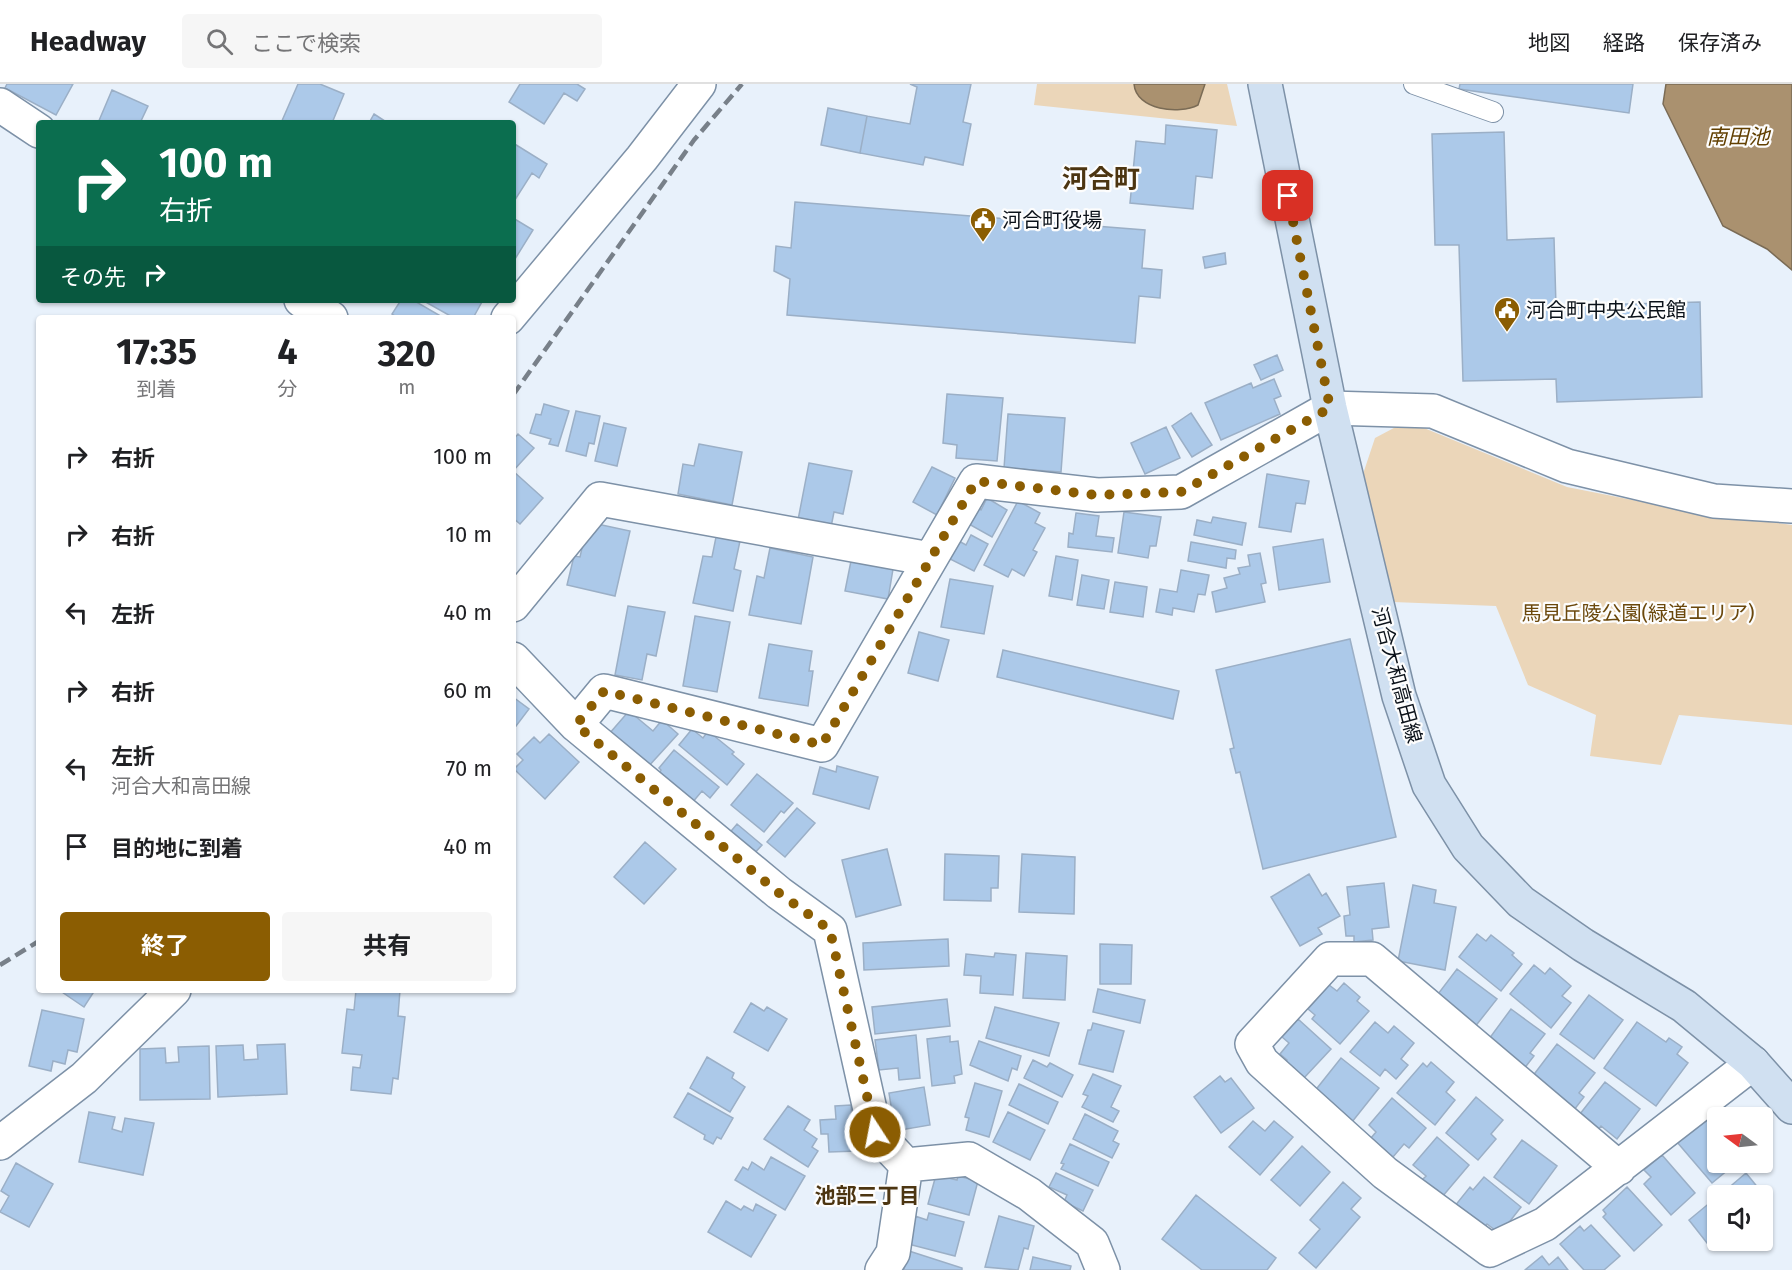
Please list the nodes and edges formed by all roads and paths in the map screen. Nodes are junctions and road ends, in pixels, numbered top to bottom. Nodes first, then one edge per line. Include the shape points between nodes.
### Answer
1 (699, 84) edge
2 (1265, 84) edge
3 (1414, 84) edge
4 (0, 105) edge
5 (1493, 112) dead end
6 (36, 129) edge
7 (306, 303) edge
8 (325, 315) edge
9 (511, 315) edge
10 (1330, 408) junction
11 (1792, 506) edge
12 (930, 559) junction
13 (516, 601) edge
14 (516, 662) edge
15 (576, 725) junction
16 (171, 993) edge
17 (1753, 1063) junction
18 (1792, 1107) edge
19 (0, 1143) edge
20 (906, 1165) junction
21 (1619, 1168) junction
22 (882, 1270) edge
23 (1103, 1270) edge

1 - 9 street
2 - 10 main road, 河合大和高田線
3 - 5 lane
4 - 6 street
7 - 8 street
10 - 11 street via 1433,411 1568,466 1714,501
10 - 12 street via 1181,492 1096,495 976,481
10 - 17 main road, 河合大和高田線 via 1399,696 1429,785 1468,847 1521,902 1684,1006
12 - 13 street via 600,499
12 - 15 street via 822,745 604,691
14 - 15 street
15 - 20 street via 779,893 830,930 875,1132
16 - 19 street via 84,1077
17 - 18 main road, 河合大和高田線
17 - 21 street
20 - 22 street via 893,1253
20 - 23 street via 969,1159 1029,1194 1092,1243
21 - 21 street via 1372,959 1330,959 1252,1044 1262,1062 1385,1173 1490,1250 1545,1224

